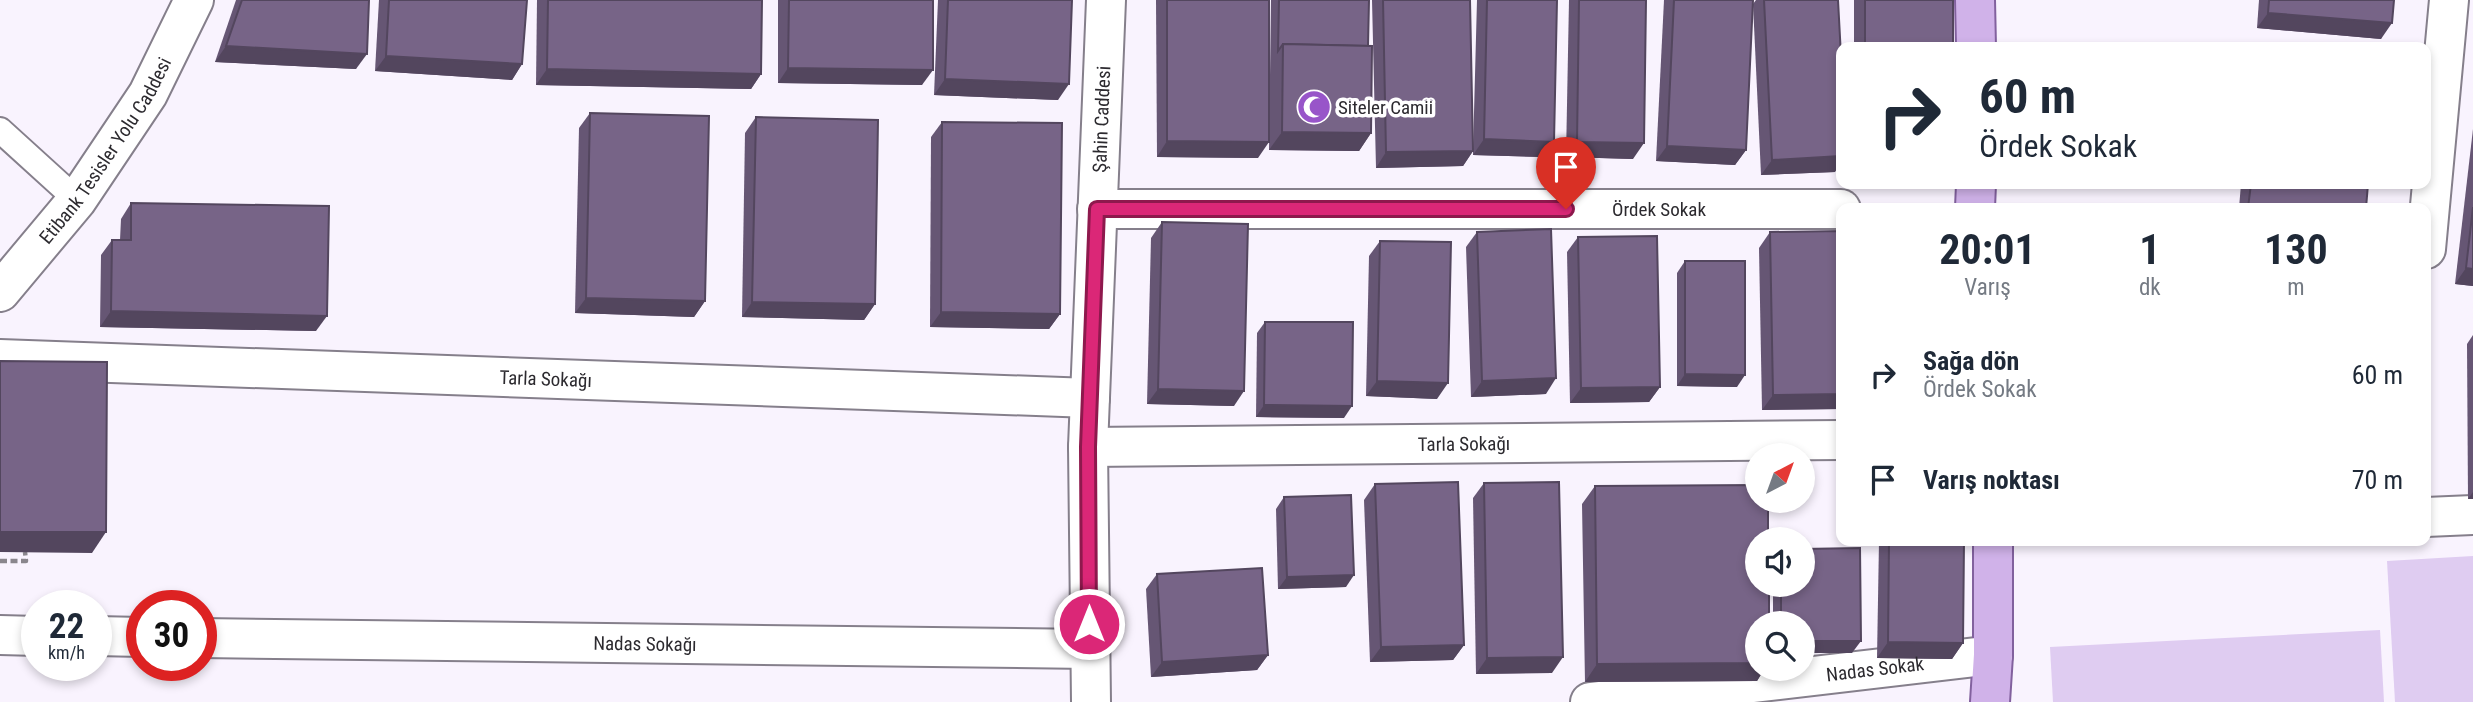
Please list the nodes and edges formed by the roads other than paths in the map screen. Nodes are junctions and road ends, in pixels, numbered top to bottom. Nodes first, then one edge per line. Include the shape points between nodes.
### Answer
1 (194, 0) edge
2 (1106, 0) edge
3 (1975, 0) edge
4 (2449, 0) edge
5 (1976, 42) edge
6 (0, 130) edge
7 (78, 200) junction
8 (2430, 203) edge
9 (1097, 209) junction
10 (1836, 209) edge
11 (0, 292) edge
12 (0, 359) edge
13 (1090, 398) junction
14 (1836, 440) edge
15 (1088, 447) junction
16 (2473, 514) edge
17 (2431, 517) edge
18 (1994, 546) edge
19 (0, 635) edge
20 (21, 636) edge
21 (217, 638) edge
22 (1089, 649) junction
23 (1993, 655) junction
24 (1091, 702) edge
25 (1590, 702) edge
26 (1990, 702) edge

1 - 7 street, Etibank Tesisler Yolu Caddesi via 148,94
2 - 9 street, Şahin Caddesi
3 - 5 main road
4 - 8 street
6 - 7 lane
7 - 11 street, Etibank Tesisler Yolu Caddesi
9 - 10 street, Ördek Sokak
9 - 13 street, Şahin Caddesi
12 - 13 street, Tarla Sokağı
13 - 15 street, Şahin Caddesi
14 - 15 street, Tarla Sokağı
15 - 22 street, Şahin Caddesi
16 - 17 street
18 - 23 main road
19 - 20 street
21 - 22 street, Nadas Sokağı
22 - 24 street, Şahin Caddesi
23 - 25 street, Nadas Sokak
23 - 26 main road

